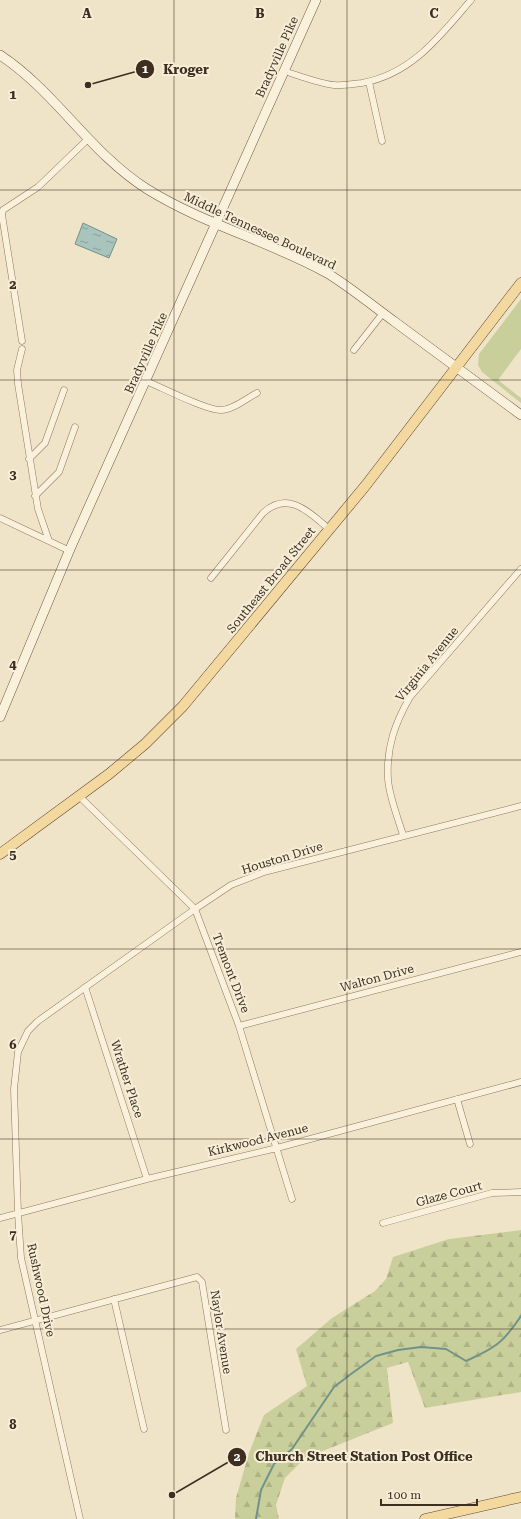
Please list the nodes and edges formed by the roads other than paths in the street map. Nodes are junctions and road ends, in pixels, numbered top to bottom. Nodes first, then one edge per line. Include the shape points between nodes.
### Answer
1 (316, 0) edge
2 (471, 0) edge
3 (0, 55) edge
4 (284, 71) junction
5 (369, 82) junction
6 (88, 139) junction
7 (382, 141) dead end
8 (217, 223) junction
9 (521, 283) edge
10 (383, 314) junction
11 (22, 341) dead end
12 (22, 349) dead end
13 (354, 350) dead end
14 (457, 368) junction
15 (146, 381) junction
16 (64, 390) dead end
17 (257, 393) dead end
18 (521, 415) edge
19 (75, 427) dead end
20 (29, 458) junction
21 (35, 496) junction
22 (0, 518) edge
23 (329, 529) junction
24 (48, 542) junction
25 (70, 551) junction
26 (520, 573) edge
27 (211, 578) dead end
28 (0, 717) edge
29 (79, 796) junction
30 (521, 806) edge
31 (403, 836) junction
32 (0, 854) edge
33 (195, 909) junction
34 (521, 952) edge
35 (85, 987) junction
36 (38, 1021) joint
37 (239, 1026) junction
38 (521, 1082) edge
39 (457, 1099) junction
40 (470, 1144) dead end
41 (277, 1148) junction
42 (147, 1178) junction
43 (521, 1192) edge
44 (292, 1199) dead end
45 (18, 1213) junction
46 (0, 1218) edge
47 (383, 1223) dead end
48 (114, 1300) junction
49 (37, 1322) junction
50 (0, 1330) edge
51 (144, 1429) dead end
52 (226, 1430) dead end
53 (521, 1497) edge
54 (80, 1519) edge
55 (425, 1519) edge

1 - 4 main road, Bradyville Pike
2 - 5 street via 428,49 408,66
3 - 6 main road, Middle Tennessee Boulevard via 20,68 42,88
4 - 5 street via 334,85
4 - 8 main road, Bradyville Pike
5 - 7 street
6 - 8 main road, Middle Tennessee Boulevard via 146,188
6 - 11 street via 38,187 3,210
8 - 10 main road, Middle Tennessee Boulevard via 327,273
8 - 15 main road, Bradyville Pike
9 - 14 main road, Southeast Broad Street
10 - 13 street
10 - 14 main road, Middle Tennessee Boulevard
12 - 20 street via 17,370
14 - 18 main road, Middle Tennessee Boulevard
14 - 23 main road, Southeast Broad Street
15 - 17 street via 196,403 221,410
15 - 25 main road, Bradyville Pike
16 - 20 street via 45,443
19 - 21 street via 59,472
20 - 21 street
21 - 24 street
22 - 24 street
23 - 27 street via 302,507 280,503 270,507 262,513
23 - 29 main road, Southeast Broad Street via 183,706 145,744
24 - 25 street
25 - 28 main road, Bradyville Pike
26 - 31 street, Virginia Avenue via 410,697 397,720 388,757 388,780
29 - 32 main road, Southeast Broad Street
29 - 33 street, Tremont Drive
30 - 31 street, Houston Drive
31 - 33 street, Houston Drive via 264,872 231,885
33 - 35 street, Houston Drive
33 - 37 street, Tremont Drive
34 - 37 street, Walton Drive
35 - 36 street, Houston Drive
35 - 42 street, Wrather Place
36 - 45 street, Rushwood Drive via 28,1031 18,1052 15,1070
37 - 41 street, Tremont Drive
38 - 39 street, Kirkwood Avenue
39 - 40 street
39 - 41 street, Kirkwood Avenue
41 - 42 street, Kirkwood Avenue
41 - 44 street, Tremont Drive
42 - 45 street, Kirkwood Avenue
43 - 47 street, Glaze Court via 492,1193
45 - 46 street, Kirkwood Avenue
45 - 49 street, Rushwood Drive via 21,1258
48 - 49 street, Naylor Avenue
48 - 51 street
48 - 52 street, Naylor Avenue via 197,1277 202,1282
49 - 50 street, Naylor Avenue
49 - 54 street, Rushwood Drive
53 - 55 main road

